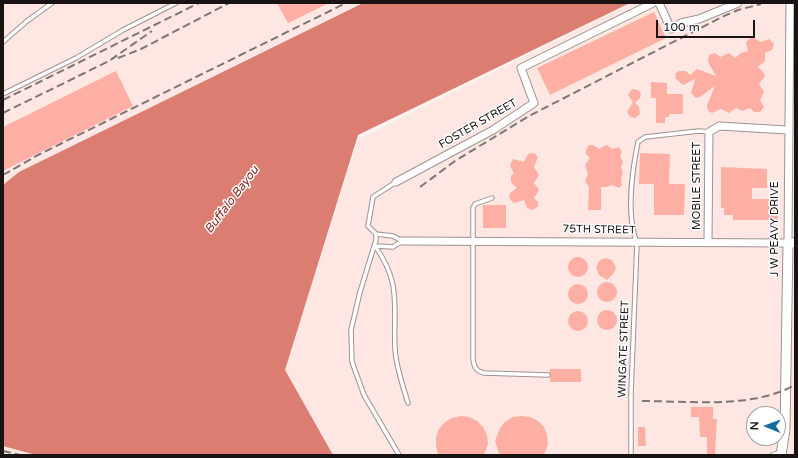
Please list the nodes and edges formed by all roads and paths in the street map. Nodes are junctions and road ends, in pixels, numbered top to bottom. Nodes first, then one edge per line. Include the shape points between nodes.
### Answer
1 (52, 3) edge
2 (176, 3) edge
3 (653, 3) edge
4 (659, 3) edge
5 (738, 3) edge
6 (790, 3) edge
7 (3, 42) edge
8 (3, 94) edge
9 (787, 130) junction
10 (710, 131) junction
11 (396, 182) joint
12 (492, 198) dead end
13 (376, 234) junction
14 (402, 241) junction
15 (472, 242) junction
16 (637, 243) junction
17 (708, 243) junction
18 (791, 243) edge
19 (375, 246) junction
20 (548, 375) dead end
21 (408, 403) dead end
22 (781, 454) edge
23 (399, 455) edge
24 (631, 455) edge
25 (772, 455) edge

1 - 7 lane
2 - 8 lane via 76,58
3 - 11 street, FOSTER STREET via 521,68 534,103 493,130
4 - 5 street via 670,29
6 - 9 street, J W PEAVY DRIVE
9 - 10 street via 719,126
9 - 18 street, J W PEAVY DRIVE
10 - 16 lane, WINGATE STREET via 645,137 638,142 632,201 632,230
10 - 17 street, MOBILE STREET
11 - 13 lane via 373,197 368,226
12 - 15 lane via 473,206
13 - 14 lane via 393,236
13 - 19 lane
14 - 15 street, 75TH STREET
14 - 19 lane via 393,247
15 - 16 street, 75TH STREET
15 - 20 lane via 475,368 484,373
16 - 17 street, 75TH STREET
16 - 24 lane, WINGATE STREET
17 - 18 street, 75TH STREET
18 - 22 street, J W PEAVY DRIVE via 786,429
19 - 21 lane via 390,272 395,302 395,350
19 - 23 lane via 351,330 352,362 364,395
22 - 25 lane

